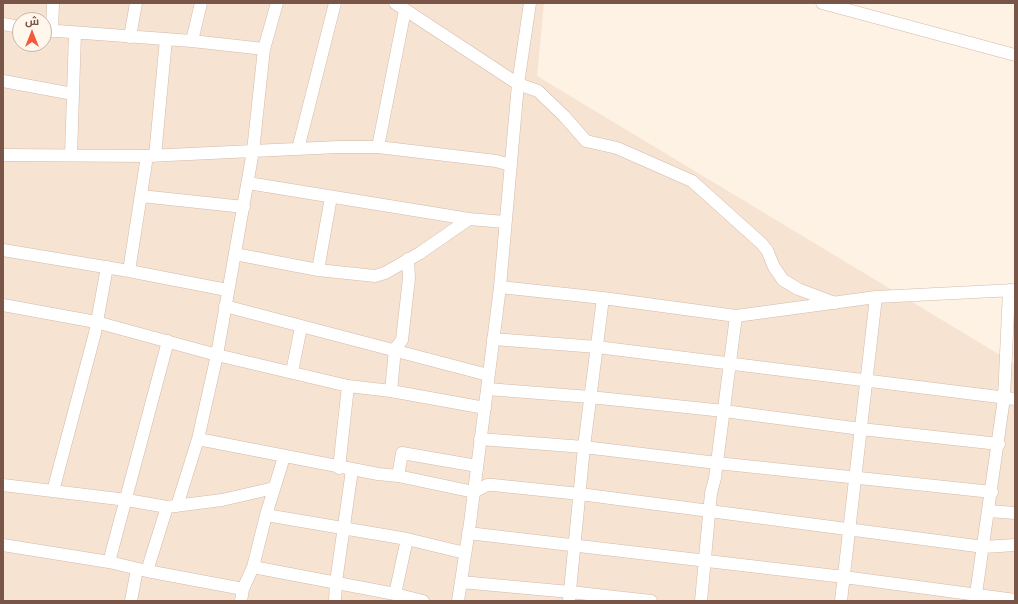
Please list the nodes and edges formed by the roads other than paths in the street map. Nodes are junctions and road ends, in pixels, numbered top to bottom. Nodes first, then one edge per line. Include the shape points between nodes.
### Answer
1 (136, 3) edge
2 (201, 3) edge
3 (277, 3) edge
4 (335, 3) edge
5 (395, 3) edge
6 (530, 3) edge
7 (822, 3) edge
8 (406, 10) junction
9 (52, 30) edge
10 (75, 32) junction
11 (130, 37) junction
12 (166, 39) junction
13 (192, 41) junction
14 (264, 49) junction
15 (1015, 55) edge
16 (3, 81) edge
17 (518, 84) junction
18 (74, 94) junction
19 (378, 147) junction
20 (298, 149) junction
21 (253, 152) junction
22 (71, 155) junction
23 (3, 156) edge
24 (151, 156) junction
25 (510, 165) junction
26 (248, 183) junction
27 (141, 196) junction
28 (331, 197) junction
29 (244, 208) junction
30 (469, 219) junction
31 (505, 222) junction
32 (3, 250) edge
33 (235, 254) junction
34 (408, 259) junction
35 (107, 267) junction
36 (318, 270) junction
37 (129, 271) junction
38 (500, 287) junction
39 (227, 290) junction
40 (1012, 290) edge
41 (876, 297) junction
42 (603, 298) junction
43 (835, 303) junction
44 (3, 305) edge
45 (225, 306) junction
46 (736, 316) junction
47 (96, 322) junction
48 (301, 327) junction
49 (493, 338) junction
50 (168, 341) junction
51 (597, 347) junction
52 (395, 349) junction
53 (217, 355) junction
54 (730, 363) junction
55 (292, 372) junction
56 (488, 375) junction
57 (867, 380) junction
58 (348, 386) junction
59 (487, 390) junction
60 (391, 391) junction
61 (590, 397) junction
62 (1010, 398) edge
63 (485, 408) junction
64 (724, 411) junction
65 (861, 429) junction
66 (198, 439) junction
67 (480, 439) junction
68 (999, 444) junction
69 (584, 447) junction
70 (284, 457) junction
71 (717, 463) junction
72 (477, 466) junction
73 (346, 469) junction
74 (398, 476) junction
75 (856, 477) junction
76 (3, 485) edge
77 (274, 488) junction
78 (53, 491) junction
79 (474, 492) junction
80 (992, 492) junction
81 (580, 494) junction
82 (127, 500) junction
83 (172, 506) junction
84 (989, 511) junction
85 (711, 512) junction
86 (1015, 513) edge
87 (266, 515) junction
88 (343, 528) junction
89 (850, 528) junction
90 (468, 532) junction
91 (407, 539) junction
92 (575, 544) junction
93 (3, 545) edge
94 (1015, 545) edge
95 (984, 547) junction
96 (465, 553) junction
97 (109, 562) junction
98 (705, 562) junction
99 (253, 567) junction
100 (142, 570) junction
101 (844, 577) junction
102 (336, 582) junction
103 (461, 582) junction
104 (395, 594) junction
105 (242, 595) edge
106 (570, 596) edge
107 (976, 598) edge
108 (1015, 600) edge
109 (131, 601) edge
110 (335, 601) edge
111 (423, 601) edge
112 (458, 601) edge
113 (651, 601) edge
114 (701, 601) edge
115 (841, 601) edge

1 - 11 street
2 - 13 street
3 - 14 street
4 - 20 street
5 - 8 street
6 - 17 street
7 - 15 street
8 - 17 street
8 - 19 street
9 - 10 street
10 - 11 street
10 - 18 street
11 - 12 street
12 - 13 street
12 - 24 street
13 - 14 street
14 - 21 street
16 - 18 street
17 - 25 street
17 - 43 street via 538,91 586,141 617,148 692,181 761,243 783,280 798,289
18 - 22 street
19 - 20 street
19 - 25 street via 496,161
20 - 21 street
21 - 24 street
21 - 26 street
22 - 23 street
22 - 24 street
24 - 27 street
25 - 31 street
26 - 28 street
26 - 29 street
27 - 29 street
27 - 37 street
28 - 30 street
28 - 36 street
29 - 33 street
30 - 31 street
30 - 34 street
31 - 38 street
32 - 35 street
33 - 36 street
33 - 39 street
34 - 36 street via 375,276
34 - 52 street via 409,278 402,340
35 - 37 street
35 - 47 street
37 - 39 street
38 - 42 street
38 - 49 street
39 - 45 street
40 - 41 street
40 - 62 street
41 - 43 street
41 - 57 street
42 - 46 street
42 - 51 street
43 - 46 street
44 - 47 street
45 - 48 street
45 - 53 street
46 - 54 street
47 - 50 street
47 - 78 street
48 - 52 street
48 - 55 street
49 - 51 street
49 - 56 street
50 - 53 street
50 - 82 street
51 - 54 street
51 - 61 street
52 - 56 street
52 - 60 street
53 - 55 street
53 - 66 street
54 - 57 street
54 - 64 street
55 - 58 street
56 - 59 street
57 - 62 street
57 - 65 street
58 - 60 street
58 - 73 street
59 - 61 street
59 - 63 street
60 - 63 street
61 - 64 street
61 - 69 street
62 - 68 street
63 - 67 street
64 - 65 street
64 - 71 street
65 - 68 street
65 - 75 street
66 - 70 street
66 - 83 street
67 - 69 street
67 - 72 street
68 - 80 street
69 - 71 street
69 - 81 street
70 - 73 street
70 - 77 street
71 - 75 street
71 - 85 street via 711,493
72 - 74 street via 402,453
72 - 79 street
73 - 74 street
73 - 88 street
74 - 79 street
75 - 80 street
75 - 89 street
76 - 78 street
77 - 83 street via 222,500
77 - 87 street
78 - 82 street
79 - 81 street via 487,485
79 - 90 street
80 - 84 street
81 - 85 street
81 - 92 street
82 - 83 street
82 - 97 street
83 - 100 street
84 - 86 street
84 - 95 street
85 - 89 street
85 - 98 street
87 - 88 street
87 - 99 street
88 - 91 street
88 - 102 street
89 - 95 street
89 - 101 street
90 - 92 street
90 - 96 street
91 - 96 street
91 - 104 street
92 - 98 street
92 - 106 street
93 - 97 street
94 - 95 street
95 - 107 street
96 - 103 street
97 - 100 street
98 - 101 street
98 - 114 street
99 - 102 street
99 - 105 street
100 - 105 street
100 - 109 street
101 - 107 street
101 - 115 street
102 - 104 street
102 - 110 street
103 - 106 street
103 - 112 street
104 - 111 street
106 - 113 street
107 - 108 street

